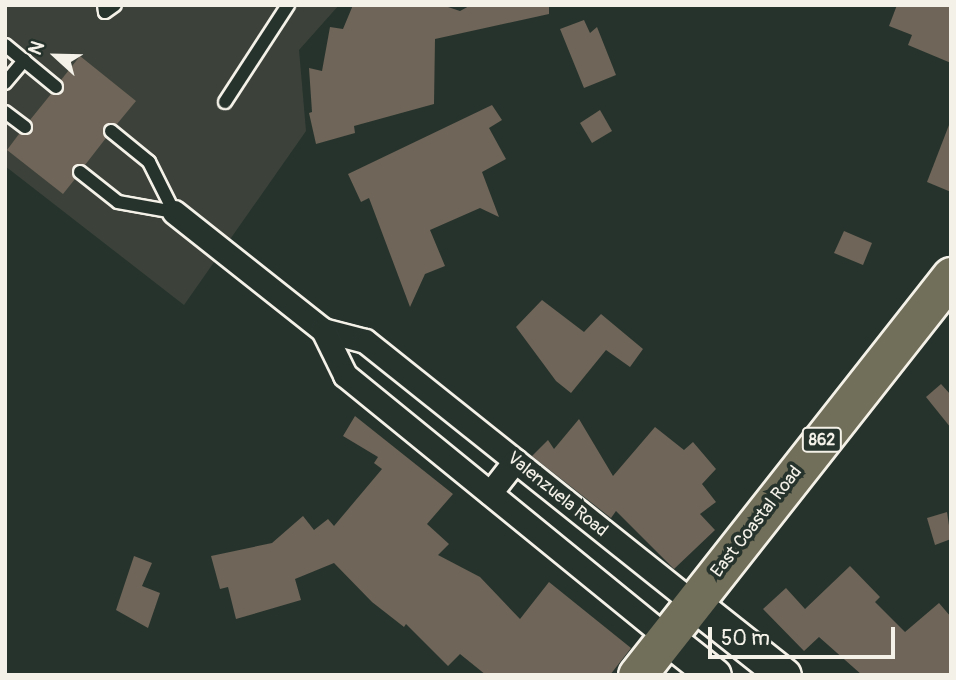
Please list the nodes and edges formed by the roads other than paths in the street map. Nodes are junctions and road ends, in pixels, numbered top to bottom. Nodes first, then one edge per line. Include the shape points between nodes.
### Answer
1 (104, 5) edge
2 (115, 5) edge
3 (288, 5) edge
4 (5, 45) edge
5 (24, 60) junction
6 (5, 83) edge
7 (56, 87) dead end
8 (225, 102) dead end
9 (5, 111) edge
10 (25, 127) dead end
11 (111, 131) dead end
12 (80, 172) dead end
13 (174, 212) junction
14 (951, 276) edge
15 (323, 330) junction
16 (515, 461) junction
17 (490, 493) junction
18 (693, 603) junction
19 (666, 637) junction
20 (637, 675) edge
21 (714, 675) edge
22 (784, 675) edge

1 - 2 lane via 105,12
3 - 8 lane
4 - 5 lane
5 - 6 lane
5 - 7 lane
9 - 10 lane
11 - 13 lane via 149,162
12 - 13 lane via 118,202
13 - 15 street, Valenzuela Road
14 - 18 main road, East Coastal Road / 862
15 - 16 street, Valenzuela Road via 365,341
15 - 17 street, Valenzuela Road via 345,375
16 - 17 street
16 - 18 street, Valenzuela Road
17 - 19 street, Valenzuela Road
18 - 19 main road, 862
18 - 22 street, Valenzuela Road
19 - 20 main road, 862
19 - 21 street, Valenzuela Road

